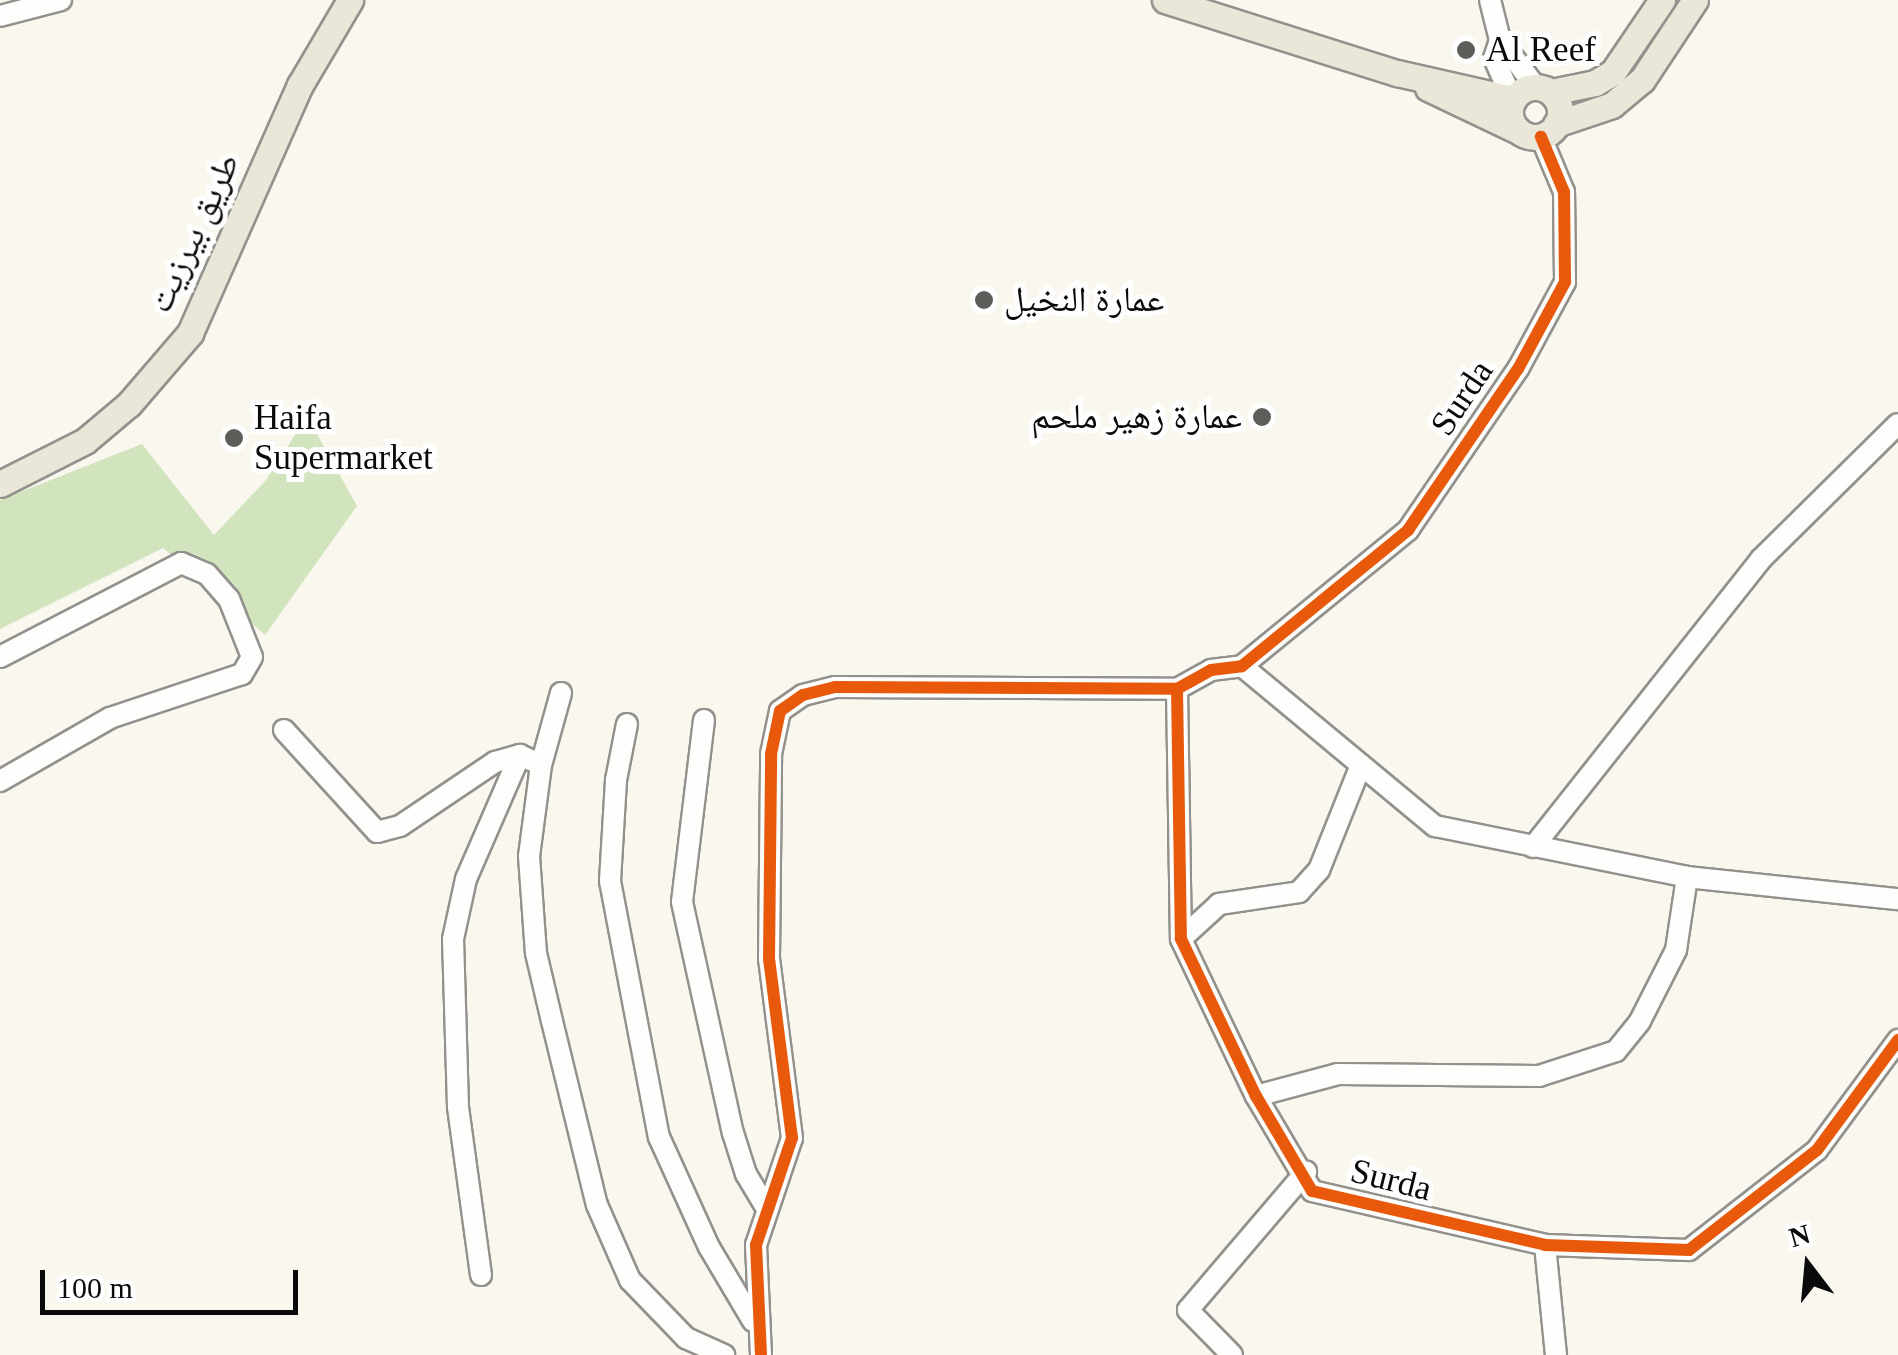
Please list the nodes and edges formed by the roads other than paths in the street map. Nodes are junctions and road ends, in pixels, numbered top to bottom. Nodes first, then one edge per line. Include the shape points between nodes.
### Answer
1 (61, 0) edge
2 (350, 0) edge
3 (1165, 0) edge
4 (1490, 0) edge
5 (1662, 0) edge
6 (1695, 0) edge
7 (0, 16) edge
8 (1497, 49) junction
9 (1397, 72) junction
10 (1455, 85) junction
11 (1533, 92) junction
12 (1539, 131) junction
13 (1898, 424) edge
14 (0, 484) edge
15 (0, 657) edge
16 (1242, 666) junction
17 (1177, 690) junction
18 (561, 693) dead end
19 (704, 720) dead end
20 (627, 724) dead end
21 (284, 730) dead end
22 (520, 755) junction
23 (1361, 765) junction
24 (541, 766) junction
25 (0, 781) edge
26 (1533, 847) junction
27 (1687, 877) junction
28 (1898, 900) edge
29 (1181, 938) junction
30 (1898, 1040) edge
31 (1256, 1096) junction
32 (1306, 1172) junction
33 (766, 1206) junction
34 (1545, 1245) junction
35 (481, 1276) dead end
36 (756, 1328) junction
37 (724, 1355) edge
38 (761, 1355) edge
39 (1232, 1355) edge
40 (1556, 1355) edge

1 - 7 street
2 - 14 main road, طريق بيرزيت via 300,85 190,333 128,404 85,441
3 - 9 main road
4 - 8 street
5 - 11 main road via 1613,72 1595,84
6 - 12 main road via 1642,80 1612,105
8 - 10 street
8 - 11 street
9 - 10 main road
9 - 12 main road
10 - 11 main road
11 - 12 main road via 1558,102
11 - 12 main road via 1509,116
12 - 16 street, Surda via 1564,192 1565,282 1518,370 1408,530
13 - 26 street via 1822,492 1750,572
15 - 25 street via 181,563 208,574 229,599 252,657 242,674 110,718
16 - 17 street, Surda via 1212,670
16 - 23 street
17 - 29 street, Surda
17 - 33 street, Surda via 835,687 803,694 780,711 770,754 769,959 792,1138
18 - 24 street
19 - 33 street via 682,902 732,1133
20 - 36 street via 610,880 656,1120 709,1247
21 - 22 street via 377,832 400,826 495,762
22 - 24 street
22 - 35 street via 466,879 453,939 458,1107
23 - 26 street via 1435,826
23 - 29 street via 1319,870 1300,892 1219,904
24 - 37 street via 530,856 532,923 597,1205 630,1280 657,1314 686,1338
26 - 27 street
27 - 28 street
27 - 31 street via 1676,950 1640,1021 1616,1051 1539,1076 1338,1074
29 - 31 street, Surda
30 - 34 street, Surda via 1817,1150 1689,1250
31 - 32 street, Surda
32 - 34 street, Surda via 1312,1191
32 - 39 street via 1188,1310
33 - 36 street, Surda via 753,1286
34 - 40 street
36 - 38 street, Surda

